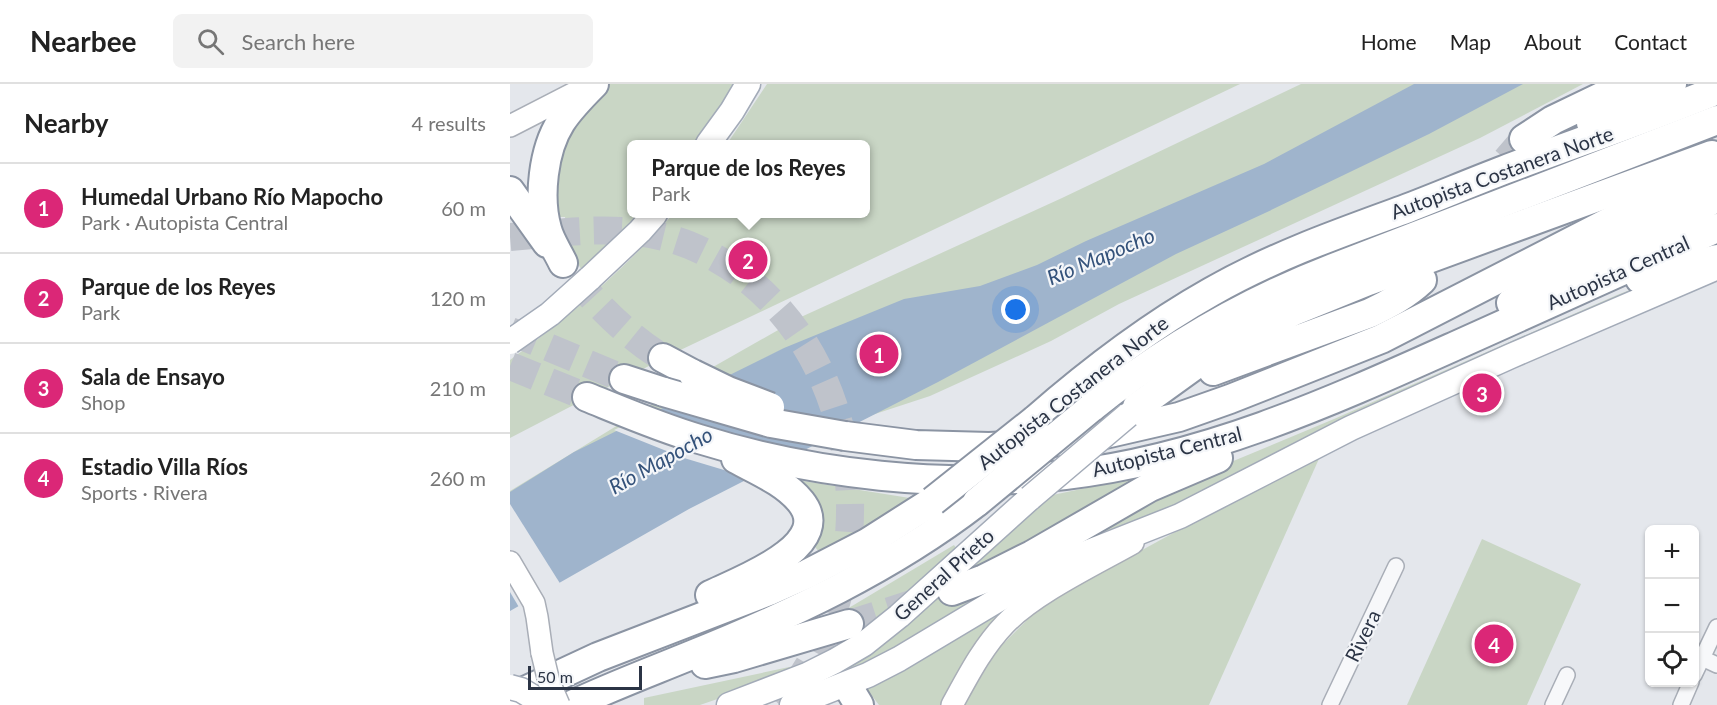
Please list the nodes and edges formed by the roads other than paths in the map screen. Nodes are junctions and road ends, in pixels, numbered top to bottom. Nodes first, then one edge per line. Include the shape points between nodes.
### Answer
1 (592, 84) edge
2 (748, 84) edge
3 (1628, 84) edge
4 (1672, 84) edge
5 (1717, 90) edge
6 (1717, 120) edge
7 (510, 126) edge
8 (1524, 139) tunnel mouth
9 (711, 140) edge
10 (1717, 154) edge
11 (1505, 170) junction
12 (1717, 171) edge
13 (510, 191) edge
14 (1717, 198) edge
15 (651, 218) edge
16 (1717, 228) edge
17 (1717, 258) edge
18 (1717, 267) edge
19 (575, 273) junction
20 (1523, 315) junction
21 (510, 342) edge
22 (663, 358) tunnel mouth
23 (1399, 371) junction
24 (624, 379) tunnel mouth
25 (1254, 389) junction
26 (1344, 396) junction
27 (587, 397) tunnel mouth
28 (1132, 411) junction
29 (850, 436) junction
30 (699, 440) junction
31 (1180, 516) junction
32 (510, 562) edge
33 (1396, 566) dead end
34 (952, 591) tunnel mouth
35 (849, 624) tunnel mouth
36 (1717, 627) edge
37 (636, 642) junction
38 (802, 655) dead end
39 (734, 658) junction
40 (1702, 658) junction
41 (1699, 665) edge
42 (1717, 665) edge
43 (1567, 675) dead end
44 (627, 682) junction
45 (510, 687) edge
46 (1689, 687) edge
47 (510, 698) edge
48 (546, 705) edge
49 (559, 705) edge
50 (572, 705) edge
51 (729, 705) edge
52 (792, 705) edge
53 (952, 705) edge
54 (1330, 705) edge
55 (1554, 705) edge
56 (1681, 705) edge

1 - 7 main road
1 - 19 highway via 553,136 543,195 547,230
2 - 9 main road
3 - 8 highway via 1553,120
4 - 11 highway
5 - 11 highway, Autopista Costanera Norte
6 - 44 highway, Autopista Costanera Norte, bridge via 1280,289 1221,319 1170,350 1091,408 940,530 853,582
10 - 28 highway via 1294,311 1198,363
11 - 37 highway, Autopista Costanera Norte, bridge via 1308,245 1212,291 1136,338 933,501 867,543 769,591
12 - 25 highway, Autopista Central via 1654,199 1380,339
13 - 19 highway via 533,225
14 - 23 highway via 1555,278
15 - 19 main road via 640,231
16 - 20 highway, Autopista Central
17 - 20 highway
18 - 31 main road, General Prieto via 1351,428
19 - 21 main road, bridge via 550,314
20 - 23 highway, Autopista Central
22 - 29 highway, bridge via 755,402
23 - 26 highway, Autopista Central
24 - 29 highway, Autopista Central, bridge via 771,423
25 - 28 highway via 1381,321 1403,304 1423,278 1411,290 1370,314 1199,376
25 - 29 highway, Autopista Central via 1179,417 1060,442 989,447 916,445
26 - 30 highway, Autopista Central via 1218,442 1067,475 989,480 871,475
26 - 34 highway via 1258,441 1150,487 1032,555
27 - 30 highway, Autopista Central
28 - 51 main road, General Prieto, bridge via 864,644 807,675
30 - 37 highway via 797,497 806,511 805,530 798,545 778,561 684,609
31 - 52 main road, General Prieto via 1056,565 900,659
31 - 53 main road via 1028,604 985,648
32 - 49 main road, bridge via 534,603 549,682
33 - 54 street, Rivera
35 - 39 highway
36 - 40 street
37 - 47 highway, Autopista Costanera Norte
38 - 39 highway via 776,652
39 - 44 highway
40 - 41 street
40 - 42 street
43 - 55 street
44 - 50 highway, Autopista Costanera Norte
45 - 48 main road, bridge
46 - 56 street

